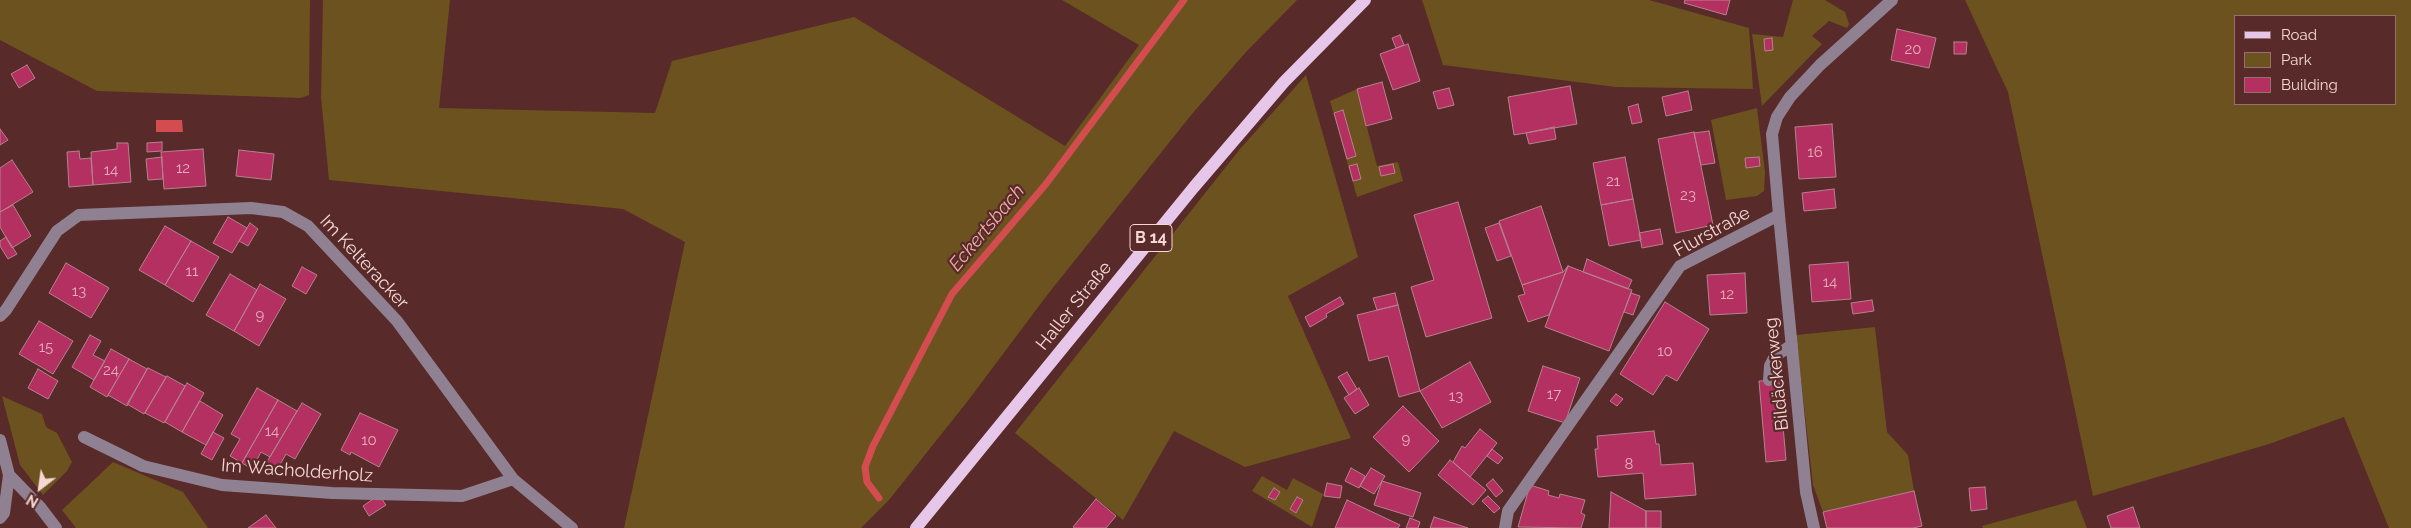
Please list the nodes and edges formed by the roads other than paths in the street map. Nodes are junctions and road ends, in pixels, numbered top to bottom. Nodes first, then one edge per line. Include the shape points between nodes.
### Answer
1 (1365, 0) edge
2 (1892, 0) edge
3 (1779, 215) junction
4 (0, 316) edge
5 (1792, 345) junction
6 (1769, 380) dead end
7 (84, 437) dead end
8 (0, 440) edge
9 (9, 475) junction
10 (513, 479) junction
11 (0, 518) edge
12 (56, 528) edge
13 (572, 528) edge
14 (916, 528) edge
15 (1505, 528) edge
16 (1814, 528) edge

1 - 14 main road, Haller Straße / B 14 via 1284,82 1194,186
2 - 3 street, Flurstraße via 1820,65 1790,97 1777,117 1772,134
3 - 5 street, Bildäckerweg
3 - 15 street, Flurstraße via 1680,266 1508,512
4 - 10 street, Im Kelteracker via 57,231 80,214 250,208 283,212 308,226 397,321
5 - 6 street via 1775,356
5 - 16 street, Bildäckerweg via 1806,492
7 - 10 street, Im Wacholderholz via 143,466 222,485 332,493 462,496
8 - 9 street
9 - 11 street via 4,513
9 - 12 street
10 - 13 street, Im Kelteracker

